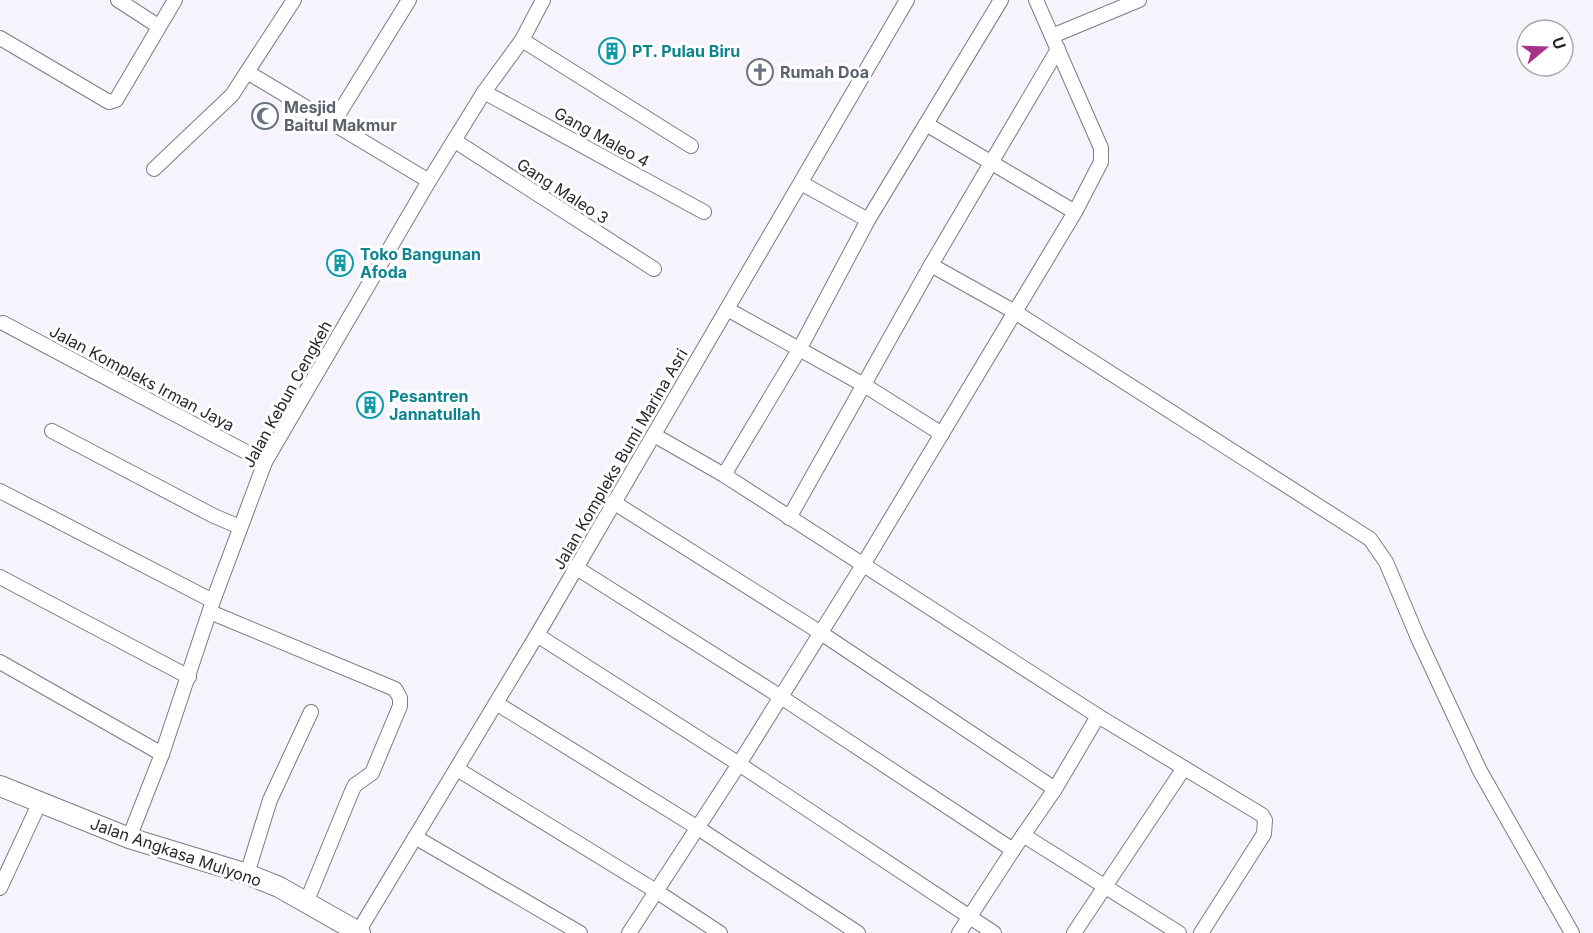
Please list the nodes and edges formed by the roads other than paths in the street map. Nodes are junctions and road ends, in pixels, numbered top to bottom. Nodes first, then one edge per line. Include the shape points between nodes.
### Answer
1 (118, 0) edge
2 (175, 0) edge
3 (294, 0) edge
4 (409, 0) edge
5 (543, 0) edge
6 (907, 0) edge
7 (1001, 0) edge
8 (1036, 0) edge
9 (1139, 0) edge
10 (158, 26) junction
11 (0, 38) edge
12 (522, 40) junction
13 (1055, 43) junction
14 (248, 72) junction
15 (484, 92) junction
16 (333, 123) junction
17 (926, 124) junction
18 (455, 141) junction
19 (691, 146) dead end
20 (991, 164) junction
21 (154, 169) dead end
22 (429, 181) junction
23 (801, 183) junction
24 (704, 212) dead end
25 (1075, 212) junction
26 (868, 220) junction
27 (931, 265) junction
28 (654, 269) dead end
29 (727, 309) junction
30 (1015, 312) junction
31 (3, 323) dead end
32 (800, 348) junction
33 (864, 385) junction
34 (52, 431) dead end
35 (942, 434) junction
36 (654, 435) junction
37 (265, 462) junction
38 (724, 475) junction
39 (0, 491) edge
40 (613, 502) junction
41 (789, 518) junction
42 (240, 528) junction
43 (863, 566) junction
44 (576, 567) junction
45 (0, 578) edge
46 (212, 607) junction
47 (821, 633) junction
48 (537, 635) junction
49 (0, 662) edge
50 (189, 677) junction
51 (781, 697) junction
52 (496, 703) junction
53 (311, 711) dead end
54 (1098, 716) junction
55 (162, 754) junction
56 (740, 764) junction
57 (1184, 768) junction
58 (457, 769) junction
59 (0, 786) edge
60 (1055, 789) junction
61 (39, 804) junction
62 (698, 828) junction
63 (1023, 835) junction
64 (415, 837) junction
65 (129, 838) junction
66 (1013, 850) junction
67 (247, 874) junction
68 (0, 888) edge
69 (1104, 888) junction
70 (656, 891) junction
71 (306, 903) junction
72 (969, 918) junction
73 (352, 931) edge
74 (580, 933) edge
75 (629, 933) edge
76 (720, 933) edge
77 (858, 933) edge
78 (959, 933) edge
79 (994, 933) edge
80 (1074, 933) edge
81 (1179, 933) edge
82 (1201, 933) edge
83 (1572, 933) edge

1 - 10 street
2 - 10 street
3 - 14 street
4 - 16 street
5 - 12 street, Jalan Kebun Cengkeh
6 - 23 street, Jalan Kompleks Bumi Marina Asri
7 - 17 street
8 - 13 street
9 - 13 street
10 - 11 street via 112,102
12 - 15 street, Jalan Kebun Cengkeh
12 - 19 street
13 - 20 street
13 - 25 street via 1101,148 1101,162
14 - 16 street
14 - 21 street via 228,100
15 - 18 street, Jalan Kebun Cengkeh
15 - 24 street, Gang Maleo 4
16 - 22 street
17 - 20 street
17 - 26 street
18 - 22 street, Jalan Kebun Cengkeh
18 - 28 street, Gang Maleo 3
20 - 25 street
20 - 27 street
22 - 37 street, Jalan Kebun Cengkeh
23 - 26 street
23 - 29 street, Jalan Kompleks Bumi Marina Asri
25 - 30 street
26 - 32 street
27 - 30 street
27 - 33 street
29 - 32 street
29 - 36 street, Jalan Kompleks Bumi Marina Asri
30 - 35 street
30 - 83 street via 1370,539 1386,562 1480,771
31 - 37 street, Jalan Kompleks Irman Jaya
32 - 33 street
32 - 38 street
33 - 35 street
33 - 41 street
34 - 42 street
35 - 43 street
36 - 38 street
36 - 40 street, Jalan Kompleks Bumi Marina Asri
37 - 42 street, Jalan Kebun Cengkeh
38 - 41 street
39 - 46 street
40 - 44 street, Jalan Kompleks Bumi Marina Asri
40 - 47 street
41 - 43 street
42 - 46 street, Jalan Kebun Cengkeh
43 - 47 street
43 - 54 street
44 - 48 street, Jalan Kompleks Bumi Marina Asri
44 - 51 street
45 - 50 street
46 - 50 street, Jalan Kebun Cengkeh
46 - 71 street via 395,689 400,698 372,773 355,785
47 - 51 street
47 - 60 street
48 - 52 street, Jalan Kompleks Bumi Marina Asri
48 - 56 street
49 - 55 street
50 - 55 street, Jalan Kebun Cengkeh
51 - 56 street
51 - 66 street
52 - 58 street, Jalan Kompleks Bumi Marina Asri
52 - 62 street
53 - 67 street via 270,800
54 - 57 street
54 - 60 street
55 - 65 street, Jalan Kebun Cengkeh
56 - 62 street
56 - 72 street
57 - 69 street
57 - 82 street via 1265,820 1264,834
58 - 64 street, Jalan Kompleks Bumi Marina Asri
58 - 70 street
59 - 61 main road, Jalan Angkasa Mulyono
60 - 63 street
61 - 65 main road, Jalan Angkasa Mulyono
61 - 68 street
62 - 70 street
62 - 77 street
63 - 66 street
63 - 69 street
64 - 73 street, Jalan Kompleks Bumi Marina Asri
64 - 74 street
65 - 67 main road, Jalan Angkasa Mulyono
66 - 72 street
67 - 71 main road, Jalan Angkasa Mulyono
69 - 80 street
69 - 81 street
70 - 75 street
70 - 76 street
71 - 73 main road, Jalan Angkasa Mulyono
72 - 78 street
72 - 79 street

